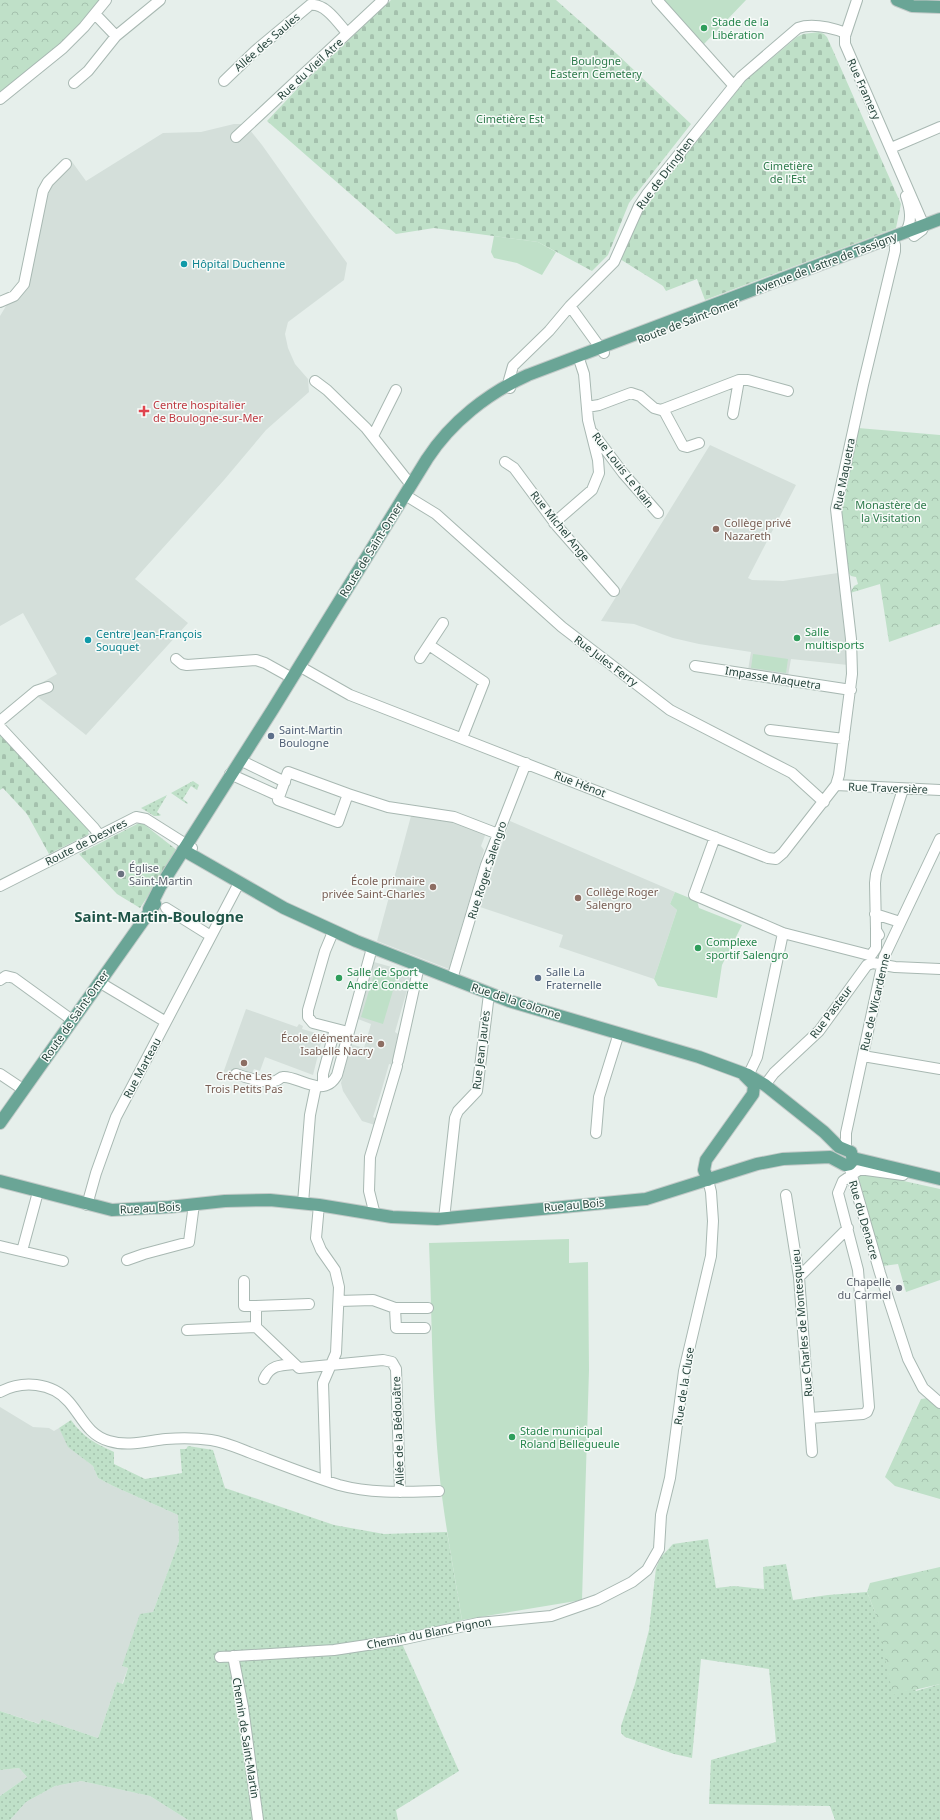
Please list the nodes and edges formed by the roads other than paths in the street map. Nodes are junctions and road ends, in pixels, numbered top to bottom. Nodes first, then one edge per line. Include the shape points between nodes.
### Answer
1 (106, 0) edge
2 (160, 0) edge
3 (657, 0) edge
4 (857, 0) edge
5 (379, 1) edge
6 (899, 1) edge
7 (940, 7) edge
8 (95, 14) junction
9 (347, 33) junction
10 (846, 33) junction
11 (116, 36) junction
12 (224, 81) dead end
13 (74, 83) dead end
14 (734, 86) junction
15 (0, 99) edge
16 (940, 126) edge
17 (236, 137) dead end
18 (891, 148) junction
19 (66, 164) dead end
20 (903, 176) junction
21 (940, 219) edge
22 (932, 227) edge
23 (910, 234) junction
24 (893, 240) junction
25 (0, 302) edge
26 (570, 306) junction
27 (602, 351) junction
28 (580, 359) junction
29 (739, 380) junction
30 (315, 381) dead end
31 (509, 383) junction
32 (396, 390) dead end
33 (788, 391) dead end
34 (586, 407) junction
35 (663, 409) junction
36 (733, 414) dead end
37 (589, 426) junction
38 (373, 436) junction
39 (699, 443) dead end
40 (505, 462) dead end
41 (408, 490) junction
42 (658, 513) dead end
43 (554, 522) junction
44 (614, 591) dead end
45 (443, 624) dead end
46 (429, 645) junction
47 (420, 658) dead end
48 (176, 659) dead end
49 (299, 666) junction
50 (696, 666) dead end
51 (292, 678) junction
52 (48, 687) dead end
53 (851, 690) junction
54 (0, 721) edge
55 (0, 727) edge
56 (770, 730) dead end
57 (462, 738) junction
58 (844, 739) junction
59 (242, 761) junction
60 (526, 763) junction
61 (233, 776) junction
62 (284, 782) junction
63 (836, 785) junction
64 (903, 789) junction
65 (940, 790) edge
66 (348, 794) junction
67 (280, 796) junction
68 (824, 802) junction
69 (498, 834) junction
70 (96, 837) junction
71 (715, 837) junction
72 (940, 839) edge
73 (188, 849) junction
74 (1, 882) edge
75 (239, 883) junction
76 (166, 908) dead end
77 (875, 914) junction
78 (900, 922) junction
79 (876, 930) junction
80 (333, 932) junction
81 (783, 933) junction
82 (209, 935) junction
83 (889, 945) junction
84 (372, 948) junction
85 (882, 965) junction
86 (419, 966) junction
87 (940, 969) edge
88 (452, 979) junction
89 (0, 980) edge
90 (99, 982) junction
91 (489, 994) junction
92 (72, 1020) junction
93 (166, 1022) junction
94 (335, 1029) junction
95 (348, 1032) junction
96 (619, 1033) junction
97 (863, 1056) junction
98 (757, 1057) junction
99 (940, 1069) edge
100 (0, 1074) edge
101 (236, 1074) dead end
102 (746, 1076) junction
103 (770, 1084) junction
104 (320, 1086) junction
105 (24, 1090) junction
106 (753, 1094) junction
107 (0, 1123) edge
108 (848, 1125) junction
109 (824, 1132) junction
110 (596, 1133) dead end
111 (847, 1160) junction
112 (936, 1178) edge
113 (708, 1180) junction
114 (0, 1181) edge
115 (38, 1192) junction
116 (786, 1195) dead end
117 (303, 1203) junction
118 (194, 1204) junction
119 (87, 1205) junction
120 (319, 1205) junction
121 (375, 1215) junction
122 (444, 1219) junction
123 (848, 1228) junction
124 (0, 1246) edge
125 (22, 1251) junction
126 (127, 1260) dead end
127 (63, 1261) dead end
128 (799, 1277) junction
129 (244, 1281) dead end
130 (339, 1301) junction
131 (309, 1304) dead end
132 (256, 1306) junction
133 (395, 1308) junction
134 (428, 1308) dead end
135 (256, 1327) junction
136 (425, 1328) dead end
137 (187, 1330) dead end
138 (294, 1364) junction
139 (330, 1365) junction
140 (264, 1379) dead end
141 (0, 1392) edge
142 (940, 1403) edge
143 (810, 1418) junction
144 (812, 1452) dead end
145 (326, 1480) junction
146 (438, 1491) dead end
147 (400, 1492) junction
148 (649, 1567) joint
149 (233, 1656) junction
150 (220, 1657) dead end
151 (258, 1820) edge

1 - 8 street
2 - 11 street
3 - 14 street
4 - 10 street, Rue Framery
5 - 9 street, Rue du Vieil Atre
6 - 7 main road via 915,6
8 - 11 street
8 - 15 street via 53,57
9 - 12 street, Allée des Saules via 324,8 310,5
9 - 17 street, Rue du Vieil Atre
10 - 14 street, Rue de Dringhen via 830,28 798,28
10 - 18 street, Rue Framery via 846,47
11 - 13 street via 88,71
14 - 26 street, Rue de Dringhen via 647,194 614,262
16 - 18 street
18 - 20 street, Rue Framery
19 - 25 street via 48,182 43,191 24,284 14,296
20 - 22 street, Rue Framery
20 - 23 street, Rue Framery via 910,216
21 - 22 main road, Avenue de Lattre de Tassigny
22 - 23 main road, Avenue de Lattre de Tassigny
23 - 24 main road, Avenue de Lattre de Tassigny
24 - 27 main road, Route de Saint-Omer
24 - 53 street, Rue Maquetra via 895,251 836,509 850,639
26 - 27 street
26 - 31 street, Rue de Dringhen via 513,366
27 - 28 main road, Route de Saint-Omer
28 - 31 main road, Route de Saint-Omer
28 - 34 street via 584,374
29 - 33 street
29 - 35 street
29 - 36 street
30 - 38 street via 354,415
31 - 41 main road, Route de Saint-Omer via 482,402 437,444
32 - 38 street
34 - 35 street via 631,394 640,396 654,408
34 - 37 street
35 - 39 street via 683,446 687,448
37 - 42 street, Rue Louis Le Nain via 622,473
37 - 43 street via 599,464 597,480 587,496
38 - 41 street
40 - 43 street, Rue Michel Ange via 514,468
41 - 49 main road, Route de Saint-Omer
41 - 68 street, Rue Jules Ferry via 562,627 670,710 792,773
43 - 44 street, Rue Michel Ange
45 - 46 street
46 - 47 street
46 - 57 street via 484,682
48 - 51 street via 187,665 256,660
49 - 51 main road, Route de Saint-Omer
49 - 57 street, Rue Hénot via 350,695
50 - 53 street, Impasse Maquetra
51 - 59 main road, Route de Saint-Omer
52 - 54 street via 36,692
53 - 58 street, Rue Maquetra
55 - 70 street via 94,828 97,832
56 - 58 street
57 - 60 street, Rue Hénot
58 - 63 street, Rue Maquetra
59 - 61 main road, Route de Saint-Omer
59 - 62 street
60 - 69 street, Rue Roger Salengro
60 - 71 street, Rue Hénot
61 - 67 street
61 - 73 main road, Route de Saint-Omer
62 - 66 street via 288,772
62 - 67 street
63 - 64 street, Rue Traversière
63 - 68 street, Rue Hénot
64 - 65 street, Rue Traversière
64 - 77 street via 876,874
66 - 67 street via 338,822 278,800
66 - 69 street via 388,807 454,817
68 - 71 street, Rue Hénot via 792,844 776,859
69 - 88 street, Rue Roger Salengro via 486,865
70 - 73 street, Route de Desvres via 139,817 146,818
70 - 74 street, Route de Desvres
71 - 81 street via 694,895
72 - 78 street, Rue de Wicardenne
73 - 75 main road, Rue de la Colonne
73 - 90 main road, Route de Saint-Omer via 164,892 149,909
75 - 80 main road, Rue de la Colonne
75 - 82 street, Rue Marteau
76 - 82 street
77 - 78 street
77 - 79 street
78 - 83 street, Rue de Wicardenne
79 - 81 street via 876,948 870,955
79 - 83 street
80 - 84 main road, Rue de la Colonne
80 - 94 street via 325,951 308,1014 312,1022
81 - 98 street
82 - 93 street, Rue Marteau
83 - 85 street, Rue de Wicardenne
84 - 86 main road, Rue de la Colonne
84 - 95 street
85 - 87 street, Rue Pasteur
85 - 97 street, Rue de Wicardenne
85 - 103 street, Rue Pasteur via 870,964 864,967 819,1031
86 - 88 main road, Rue de la Colonne
86 - 121 street via 397,1063 370,1157 369,1191
88 - 91 main road, Rue de la Colonne
89 - 92 street via 6,976 14,978
90 - 92 main road, Route de Saint-Omer
90 - 93 street
91 - 96 main road, Rue de la Colonne
91 - 122 street, Rue Jean Jaurès via 477,1091 458,1111 455,1118
92 - 105 main road, Route de Saint-Omer
93 - 119 street, Rue Marteau via 114,1123
94 - 95 street
94 - 104 street
95 - 104 street via 336,1078
96 - 102 main road, Rue de la Colonne via 699,1057
96 - 110 street via 599,1097
97 - 99 street
97 - 108 street, Rue de Wicardenne
98 - 102 street
98 - 103 street via 758,1075
100 - 105 street
101 - 104 street via 272,1082 285,1077
102 - 103 main road, Rue de la Colonne
102 - 106 main road via 754,1085
103 - 106 street
103 - 109 main road, Rue de la Colonne
104 - 117 street via 310,1115
105 - 107 main road, Route de Saint-Omer
106 - 113 main road via 706,1160 704,1170
108 - 109 street via 843,1134 838,1136
108 - 111 street, Rue de Wicardenne
109 - 111 main road, Rue de la Colonne
111 - 112 main road, Rue au Bois
111 - 113 main road, Rue au Bois via 827,1157 783,1159 757,1164
111 - 123 street via 838,1193
111 - 142 street, Rue du Denacre via 908,1359 923,1388
113 - 122 main road, Rue au Bois via 646,1199
113 - 148 street, Rue de la Cluse via 712,1192 711,1256 684,1371 671,1473 661,1515 659,1549
114 - 115 main road, Rue au Bois
115 - 119 main road, Rue au Bois
115 - 125 street
116 - 128 street, Rue Charles de Montesquieu
117 - 118 main road, Rue au Bois via 244,1200
117 - 120 main road, Rue au Bois
118 - 119 main road, Rue au Bois via 115,1210
118 - 126 street via 189,1242
120 - 121 main road, Rue au Bois
120 - 130 street via 316,1238 337,1274
121 - 122 main road, Rue au Bois
123 - 128 street
123 - 143 street via 858,1270 869,1407 863,1414
124 - 125 street
125 - 127 street
128 - 143 street, Rue Charles de Montesquieu
129 - 132 street via 244,1306
130 - 133 street via 372,1300
130 - 139 street via 336,1353
131 - 132 street
132 - 135 street
133 - 134 street
133 - 136 street via 396,1328
135 - 137 street
135 - 138 street
138 - 139 street via 299,1368
138 - 140 street via 274,1366
139 - 145 street via 323,1383
139 - 147 street, Allée de la Bédouâtre via 386,1360 396,1366
141 - 145 street via 14,1386 29,1384 54,1390 70,1403 91,1431 100,1438 115,1443 131,1444 190,1438 212,1440
143 - 144 street, Rue Charles de Montesquieu
145 - 147 street via 369,1490
146 - 147 street
148 - 149 street, Chemin du Blanc Pignon via 632,1582 611,1593 577,1609 551,1616 478,1622 400,1640 334,1650
149 - 150 street, Chemin du Blanc Pignon
149 - 151 street, Chemin de Saint-Martin via 243,1708

